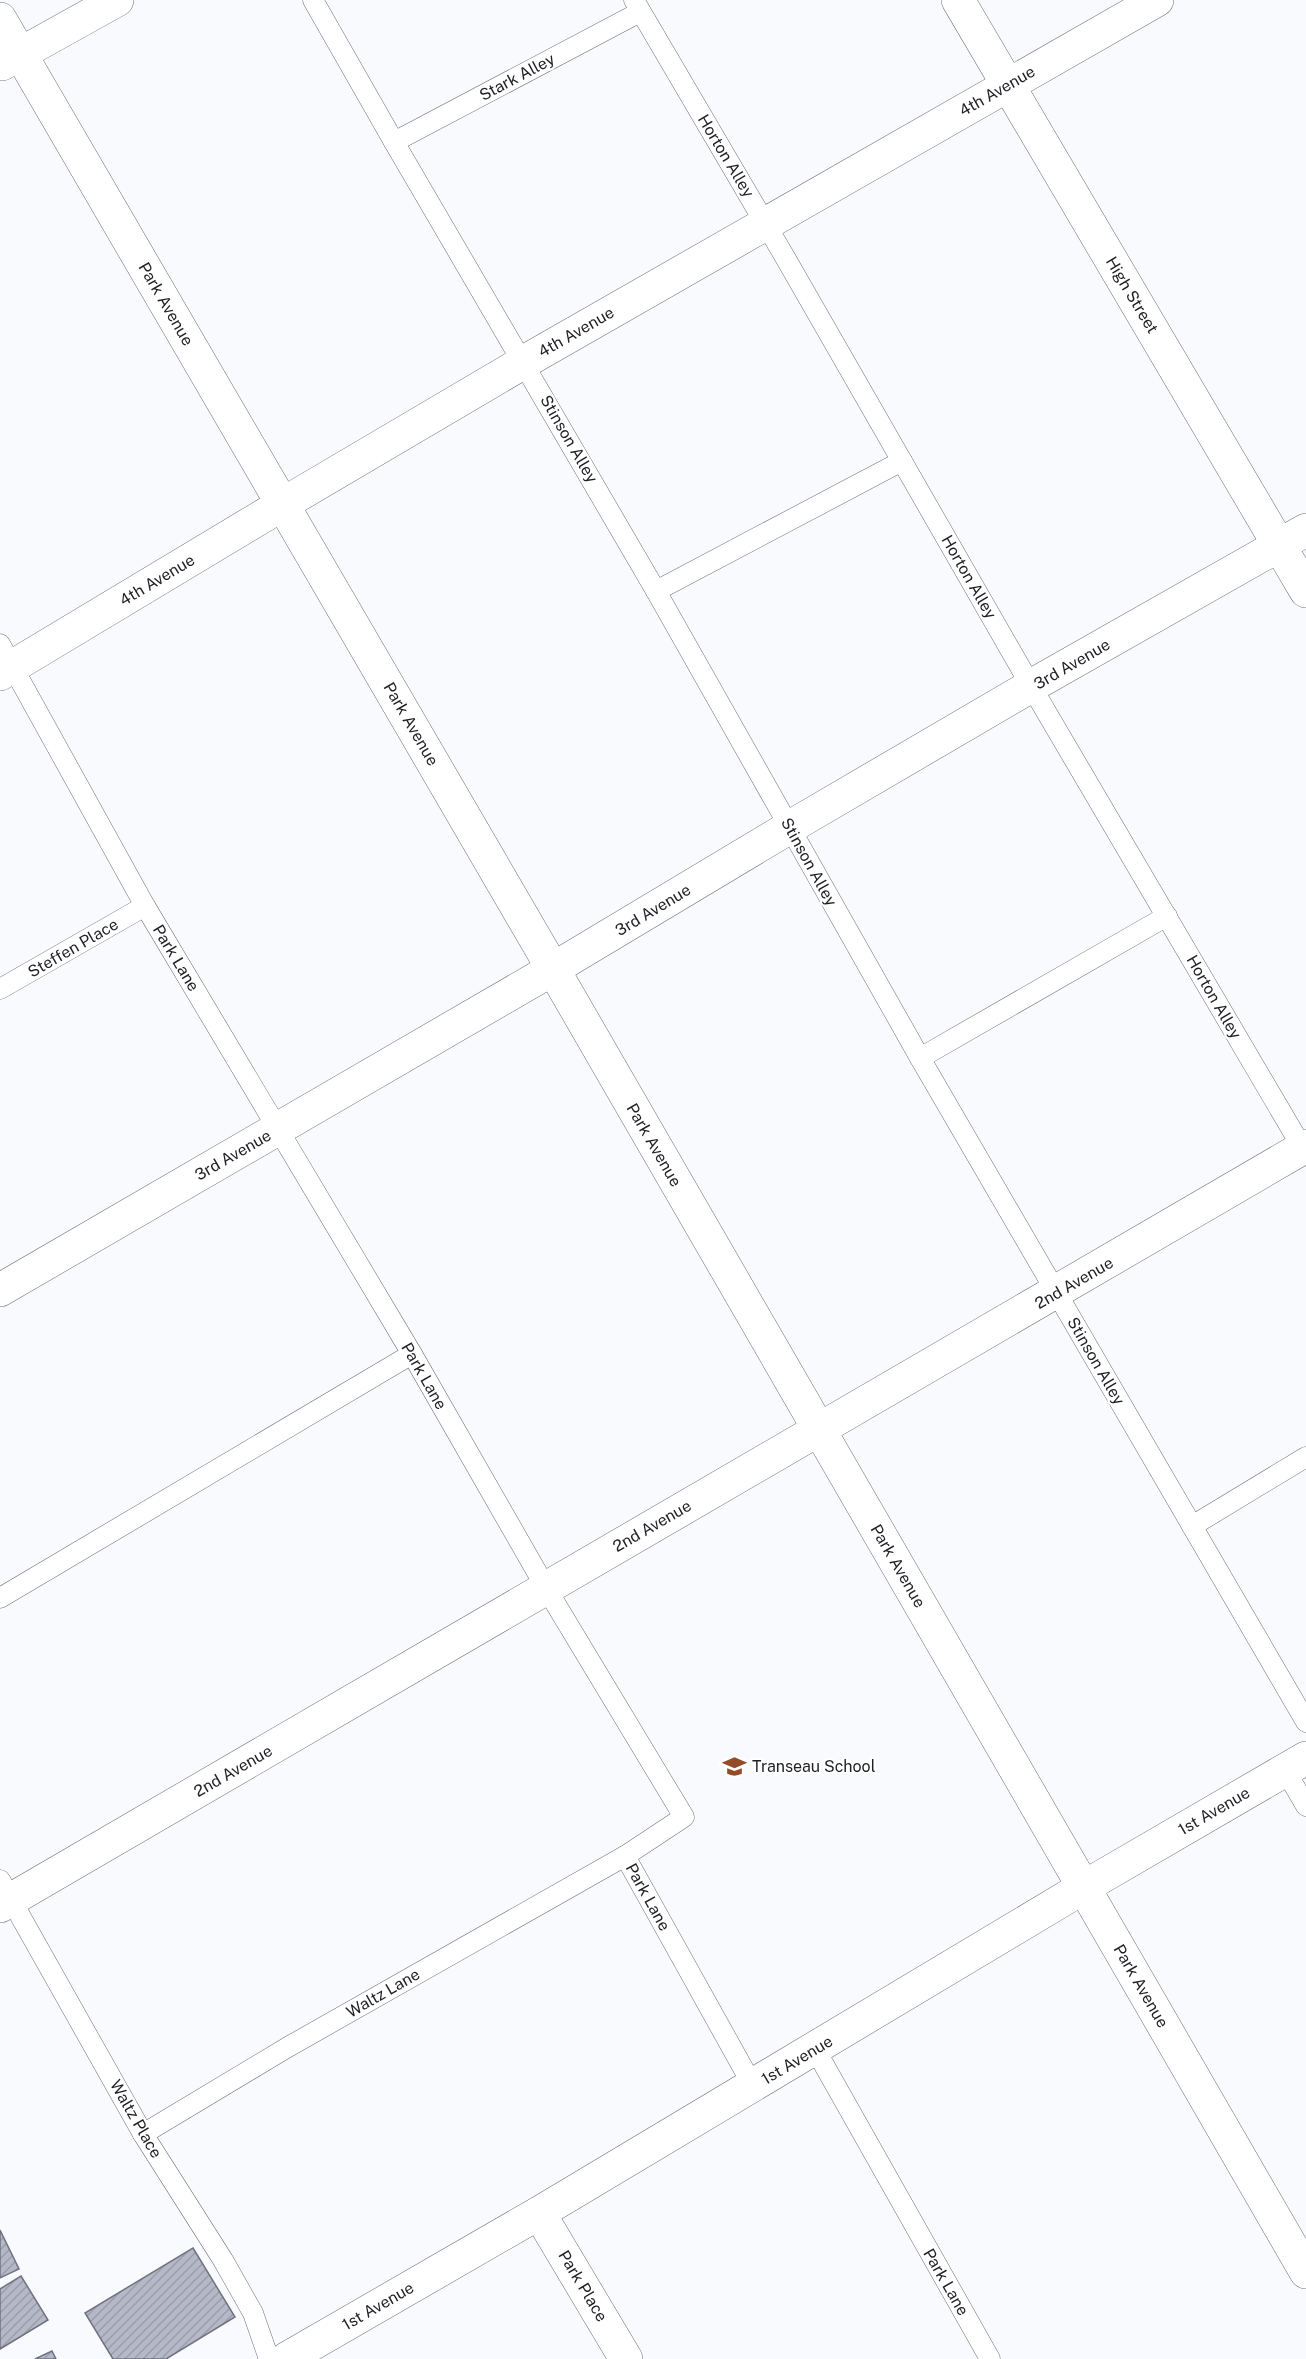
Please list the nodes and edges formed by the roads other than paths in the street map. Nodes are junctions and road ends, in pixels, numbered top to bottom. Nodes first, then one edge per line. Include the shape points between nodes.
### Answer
1 (117, 0) edge
2 (314, 0) edge
3 (958, 0) edge
4 (1157, 0) edge
5 (637, 6) edge
6 (0, 19) edge
7 (10, 60) edge
8 (1008, 85) junction
9 (394, 142) junction
10 (765, 223) junction
11 (524, 362) junction
12 (902, 461) junction
13 (283, 504) junction
14 (1293, 538) edge
15 (656, 591) junction
16 (1306, 591) edge
17 (4, 662) edge
18 (1031, 686) junction
19 (790, 827) junction
20 (145, 906) junction
21 (1167, 916) junction
22 (553, 969) junction
23 (0, 989) edge
24 (920, 1058) junction
25 (278, 1129) junction
26 (1305, 1149) edge
27 (0, 1290) edge
28 (1056, 1294) junction
29 (412, 1354) junction
30 (818, 1429) junction
31 (1306, 1457) edge
32 (1192, 1526) junction
33 (546, 1588) junction
34 (0, 1598) edge
35 (1306, 1722) edge
36 (1296, 1764) edge
37 (1306, 1806) edge
38 (625, 1856) junction
39 (1084, 1887) junction
40 (4, 1896) edge
41 (815, 2049) junction
42 (753, 2086) junction
43 (143, 2134) junction
44 (539, 2213) junction
45 (1306, 2272) edge
46 (269, 2359) edge
47 (286, 2359) edge
48 (626, 2359) edge
49 (990, 2359) edge

1 - 7 street
2 - 9 lane, Stinson Alley
3 - 8 street, High Street
4 - 8 street, 4th Avenue
5 - 9 lane, Stark Alley
5 - 10 lane, Horton Alley
6 - 7 street, Park Avenue
7 - 13 street, Park Avenue
8 - 10 street, 4th Avenue
8 - 14 street, High Street
9 - 11 lane, Stinson Alley
10 - 11 street, 4th Avenue
10 - 12 lane, Horton Alley
11 - 13 street, 4th Avenue
11 - 15 lane, Stinson Alley
12 - 15 lane
12 - 18 lane, Horton Alley
13 - 17 street, 4th Avenue
13 - 22 street, Park Avenue
14 - 16 street, High Street
14 - 18 street, 3rd Avenue
15 - 19 lane, Stinson Alley
17 - 20 lane, Park Lane
18 - 19 street, 3rd Avenue
18 - 21 lane, Horton Alley
19 - 22 street, 3rd Avenue
19 - 24 lane, Stinson Alley
20 - 23 lane, Steffen Place
20 - 25 lane, Park Lane
21 - 24 lane
21 - 26 lane, Horton Alley
22 - 25 street, 3rd Avenue
22 - 30 street, Park Avenue
24 - 28 lane, Stinson Alley
25 - 27 street, 3rd Avenue
25 - 29 lane, Park Lane
26 - 28 street, 2nd Avenue
28 - 30 street, 2nd Avenue
28 - 32 lane, Stinson Alley
29 - 33 lane, Park Lane
29 - 34 lane
30 - 33 street, 2nd Avenue
30 - 39 street, Park Avenue
31 - 32 lane
32 - 35 lane, Stinson Alley
33 - 38 lane, Park Lane via 684,1817
33 - 40 street, 2nd Avenue
36 - 37 lane
36 - 39 street, 1st Avenue
38 - 42 lane, Park Lane
38 - 43 lane, Waltz Lane
39 - 41 street, 1st Avenue
39 - 45 street, Park Avenue
40 - 43 lane, Waltz Place
41 - 42 street, 1st Avenue
41 - 49 lane, Park Lane
42 - 44 street, 1st Avenue
43 - 46 lane, Waltz Place via 253,2313
44 - 47 street, 1st Avenue
44 - 48 street, Park Place

